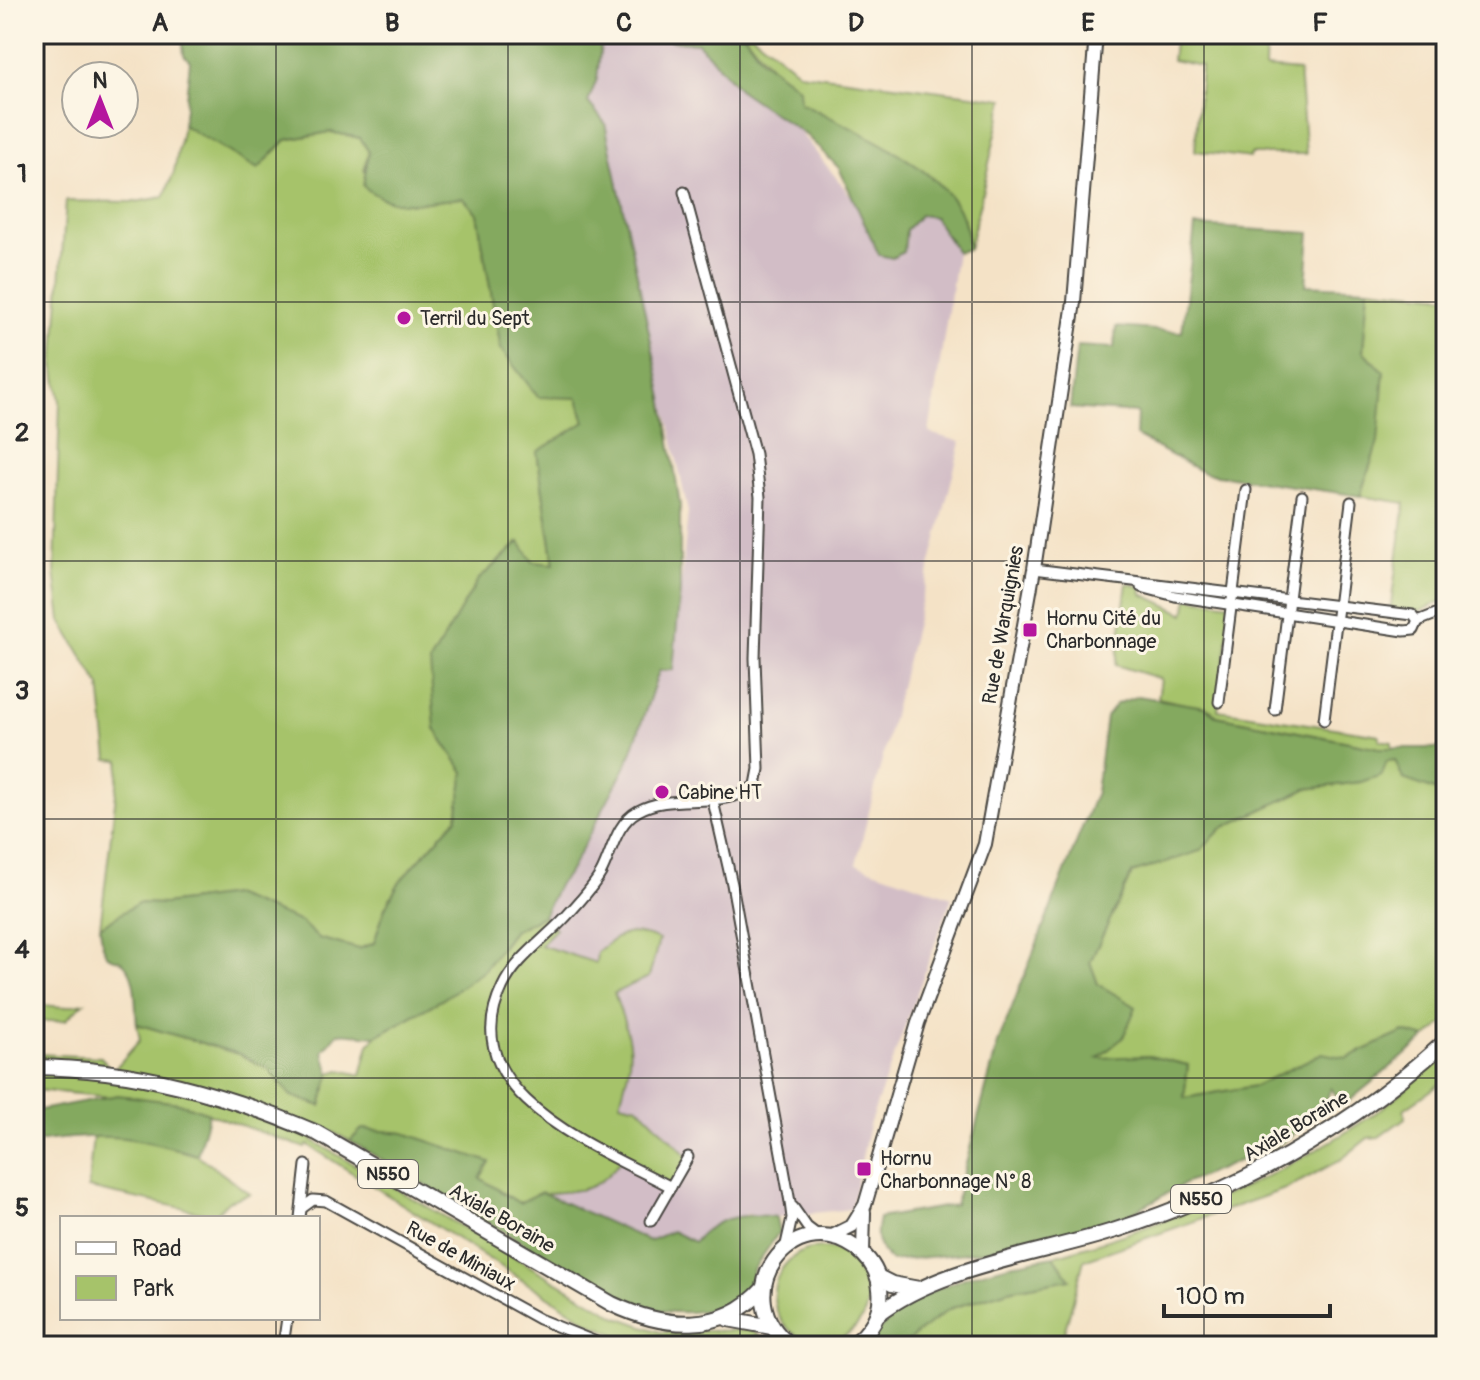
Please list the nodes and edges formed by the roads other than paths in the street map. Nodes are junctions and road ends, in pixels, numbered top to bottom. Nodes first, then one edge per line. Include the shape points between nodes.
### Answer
1 (1096, 34) edge
2 (684, 192) dead end
3 (1246, 490) dead end
4 (1302, 496) dead end
5 (1351, 502) dead end
6 (1034, 569) junction
7 (1127, 583) junction
8 (1233, 591) junction
9 (1289, 599) junction
10 (1232, 604) junction
11 (1338, 605) junction
12 (1446, 610) edge
13 (1287, 611) junction
14 (1398, 613) junction
15 (1336, 618) junction
16 (1418, 621) junction
17 (1402, 630) junction
18 (1219, 702) dead end
19 (1275, 710) dead end
20 (1324, 720) dead end
21 (713, 801) junction
22 (1446, 1041) edge
23 (34, 1067) edge
24 (688, 1157) dead end
25 (306, 1165) dead end
26 (671, 1187) junction
27 (790, 1202) junction
28 (865, 1205) junction
29 (301, 1213) edge
30 (651, 1221) dead end
31 (825, 1237) junction
32 (785, 1249) junction
33 (863, 1253) junction
34 (878, 1277) junction
35 (763, 1289) junction
36 (923, 1289) junction
37 (877, 1315) junction
38 (724, 1319) junction
39 (287, 1320) edge
40 (772, 1327) junction
41 (283, 1346) edge
42 (606, 1346) edge
43 (791, 1346) edge
44 (851, 1346) edge

1 - 6 street, Rue de Warquignies via 1074,302
2 - 21 street via 755,454 760,497 755,658 759,769 756,785 748,791
3 - 8 street
4 - 9 street
5 - 11 street
6 - 7 street
6 - 28 street, Rue de Warquignies via 985,844 918,1023
7 - 8 street
7 - 10 street
8 - 9 street
8 - 10 street
9 - 11 street
9 - 13 street
10 - 13 street
10 - 18 street
11 - 14 street
11 - 15 street
12 - 16 street
13 - 15 street
13 - 19 street
14 - 16 street
14 - 17 street via 1392,621
15 - 17 street
15 - 20 street
16 - 17 street via 1414,630
21 - 26 street via 639,810 624,822 600,874 556,929 518,964 495,1009 493,1032 503,1074 532,1109
21 - 27 street
22 - 36 main road, Axiale Boraine / N550 via 1348,1120 1211,1195
23 - 38 main road, Axiale Boraine / N550 via 154,1078 236,1100 317,1133 635,1315 671,1324
24 - 26 street
25 - 29 street
26 - 30 street
27 - 31 street via 807,1227
27 - 32 street
28 - 31 street via 852,1226
28 - 33 street
29 - 42 street, Rue de Miniaux via 313,1200 326,1201 539,1319
31 - 32 main road via 801,1240
31 - 33 main road
32 - 35 main road via 770,1267
33 - 34 main road
34 - 36 main road via 899,1287
34 - 37 main road
35 - 38 main road
35 - 40 main road
36 - 37 main road, Axiale Boraine
37 - 44 main road
38 - 40 main road, Axiale Boraine
39 - 41 street
40 - 43 main road

